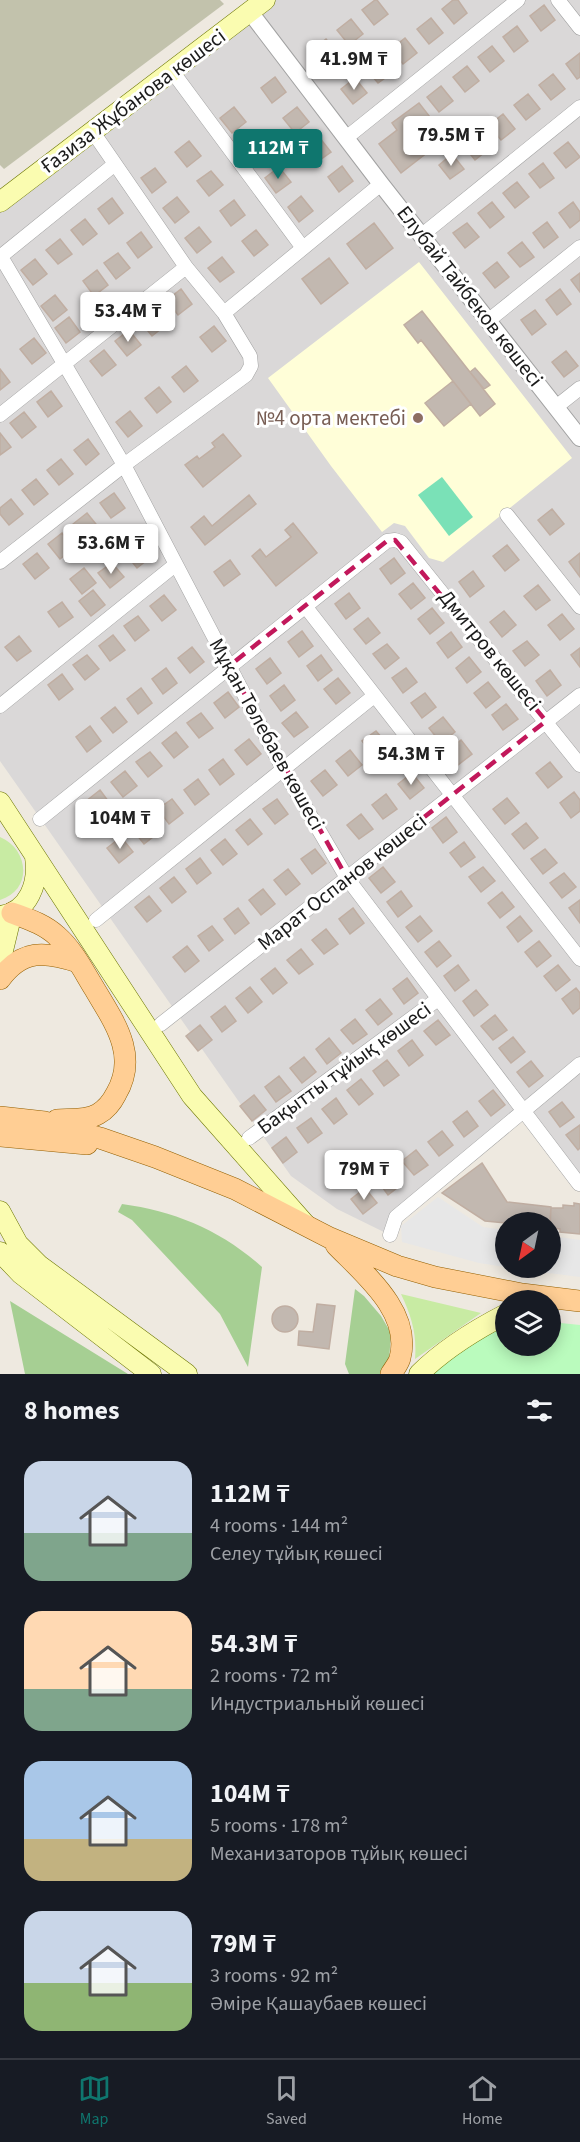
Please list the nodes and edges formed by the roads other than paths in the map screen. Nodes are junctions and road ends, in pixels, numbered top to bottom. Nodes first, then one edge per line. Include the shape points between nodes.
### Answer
1 (518, 0) edge
2 (558, 0) edge
3 (257, 6) edge
4 (580, 28) edge
5 (172, 71) junction
6 (580, 107) edge
7 (93, 132) junction
8 (346, 138) junction
9 (115, 164) junction
10 (381, 184) junction
11 (0, 202) edge
12 (422, 235) junction
13 (580, 247) edge
14 (303, 248) junction
15 (0, 256) edge
16 (186, 267) junction
17 (224, 313) junction
18 (489, 320) junction
19 (64, 363) junction
20 (580, 388) edge
21 (556, 407) junction
22 (0, 415) edge
23 (580, 438) edge
24 (124, 465) junction
25 (507, 515) dead end
26 (0, 562) edge
27 (175, 565) junction
28 (305, 606) junction
29 (580, 607) edge
30 (229, 666) junction
31 (580, 695) edge
32 (374, 696) junction
33 (0, 706) edge
34 (546, 721) junction
35 (580, 765) edge
36 (283, 769) junction
37 (452, 795) junction
38 (0, 802) edge
39 (40, 819) dead end
40 (0, 827) edge
41 (30, 848) junction
42 (347, 878) junction
43 (6, 915) edge
44 (96, 920) dead end
45 (580, 959) edge
46 (78, 962) junction
47 (0, 963) edge
48 (0, 979) edge
49 (438, 999) junction
50 (161, 1024) dead end
51 (580, 1064) edge
52 (522, 1110) junction
53 (0, 1117) edge
54 (45, 1122) junction
55 (0, 1136) edge
56 (249, 1138) dead end
57 (155, 1157) junction
58 (579, 1184) edge
59 (0, 1211) edge
60 (308, 1227) junction
61 (390, 1235) dead end
62 (330, 1238) junction
63 (0, 1252) edge
64 (503, 1290) edge
65 (561, 1300) edge
66 (580, 1301) edge
67 (495, 1320) edge
68 (151, 1374) edge
69 (187, 1374) edge
70 (392, 1374) edge
71 (418, 1374) edge

1 - 8 street
2 - 4 street
3 - 5 main road, Ғазиза Жұбанова көшесі
3 - 8 street, Елубай Тайбеков көшесі
5 - 7 main road, Ғазиза Жұбанова көшесі
5 - 14 street
6 - 12 street
7 - 9 street
7 - 11 main road, Ғазиза Жұбанова көшесі
8 - 10 street, Елубай Тайбеков көшесі
9 - 15 street
9 - 16 street
10 - 12 street, Елубай Тайбеков көшесі
10 - 14 street
12 - 18 street, Елубай Тайбеков көшесі
13 - 18 street
14 - 17 street
15 - 19 street, Мұқан Төлебаев көшесі
16 - 17 street
16 - 19 street
17 - 24 street via 250,356 251,366 246,375
18 - 21 street, Елубай Тайбеков көшесі
19 - 22 street
19 - 24 street, Мұқан Төлебаев көшесі
20 - 21 street
21 - 23 street, Елубай Тайбеков көшесі
24 - 26 street
24 - 27 street, Мұқан Төлебаев көшесі
25 - 29 street
27 - 30 street, Мұқан Төлебаев көшесі
27 - 33 street
28 - 30 street
28 - 32 street
28 - 34 street, Дмитров көшесі via 387,541 401,542
30 - 36 street, Мұқан Төлебаев көшесі
30 - 39 street
31 - 34 street, Марат Оспанов көшесі
32 - 36 street
32 - 37 street
34 - 35 street, Дмитров көшесі
34 - 37 street, Марат Оспанов көшесі
36 - 42 street, Мұқан Төлебаев көшесі
36 - 44 street
37 - 42 street, Марат Оспанов көшесі
37 - 45 street
38 - 41 main road
40 - 41 main road via 16,833
41 - 43 main road via 37,869 35,884 30,897
41 - 60 main road via 192,1096
42 - 49 street, Мұқан Төлебаев көшесі
42 - 50 street, Марат Оспанов көшесі
43 - 46 main road via 37,922 56,935
43 - 47 main road
46 - 48 main road via 43,953 9,967
46 - 54 main road via 115,1023 125,1054 124,1077 114,1098 97,1114
49 - 52 street, Мұқан Төлебаев көшесі
49 - 56 street, Бақытты тұйық көшесі
51 - 52 street
52 - 58 street, Мұқан Төлебаев көшесі
52 - 61 street via 396,1217
53 - 54 main road
54 - 57 main road
55 - 57 main road via 82,1143
57 - 60 main road via 235,1189
59 - 69 main road via 18,1244 39,1265
60 - 62 main road
62 - 64 main road via 397,1266
62 - 70 main road via 377,1288 396,1316 403,1342 400,1360
63 - 68 main road via 21,1274
65 - 66 main road
67 - 71 main road

